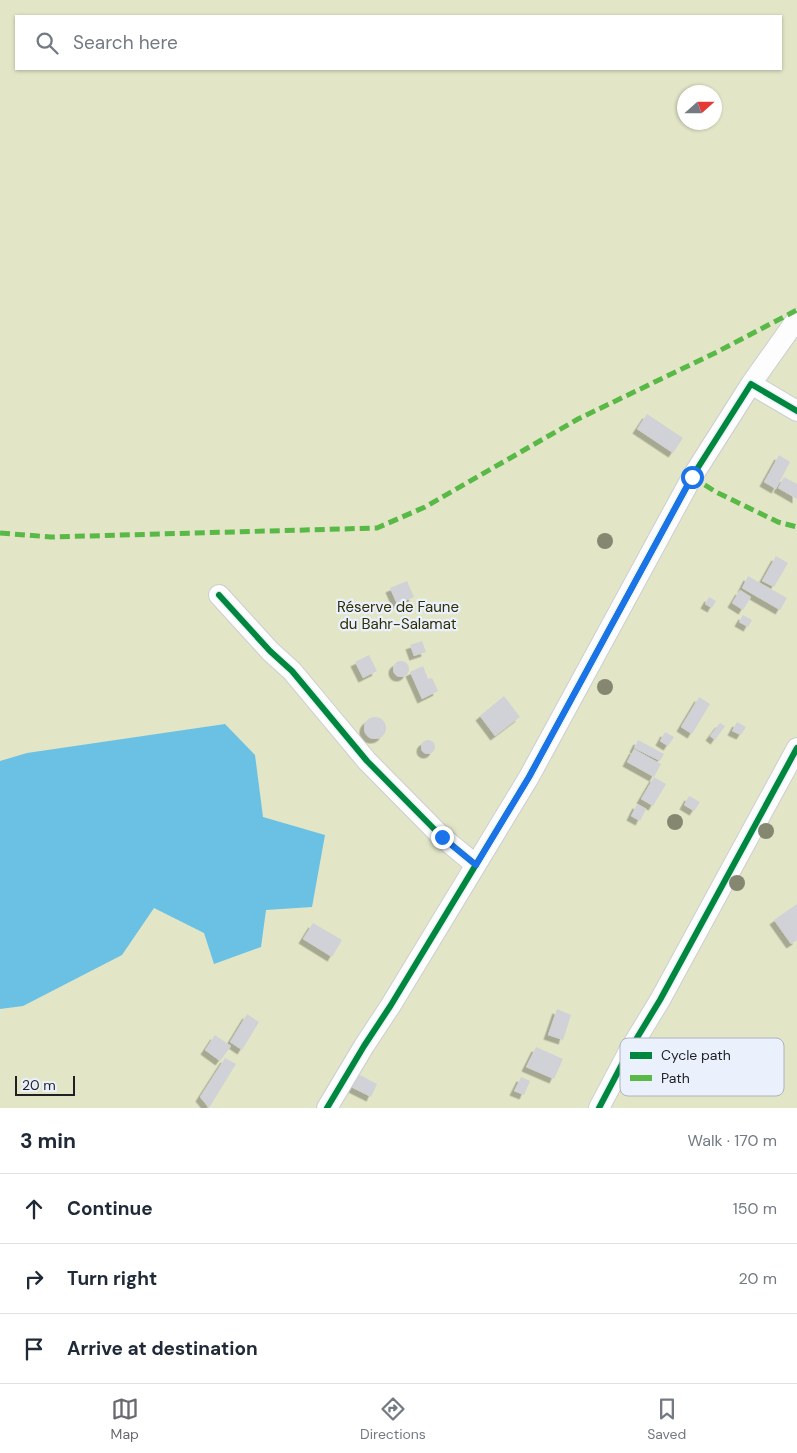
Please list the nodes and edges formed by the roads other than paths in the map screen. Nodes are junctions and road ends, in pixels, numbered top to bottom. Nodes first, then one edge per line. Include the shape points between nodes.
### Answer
1 (797, 319) edge
2 (751, 384) junction
3 (797, 411) edge
4 (219, 595) dead end
5 (797, 748) edge
6 (476, 865) junction
7 (637, 1038) edge
8 (620, 1068) edge
9 (327, 1108) edge
10 (599, 1108) edge

1 - 2 street
2 - 3 street
2 - 6 street via 692,477 529,777
4 - 6 street via 292,671 367,761 442,837
5 - 7 street
6 - 9 street
8 - 10 street

